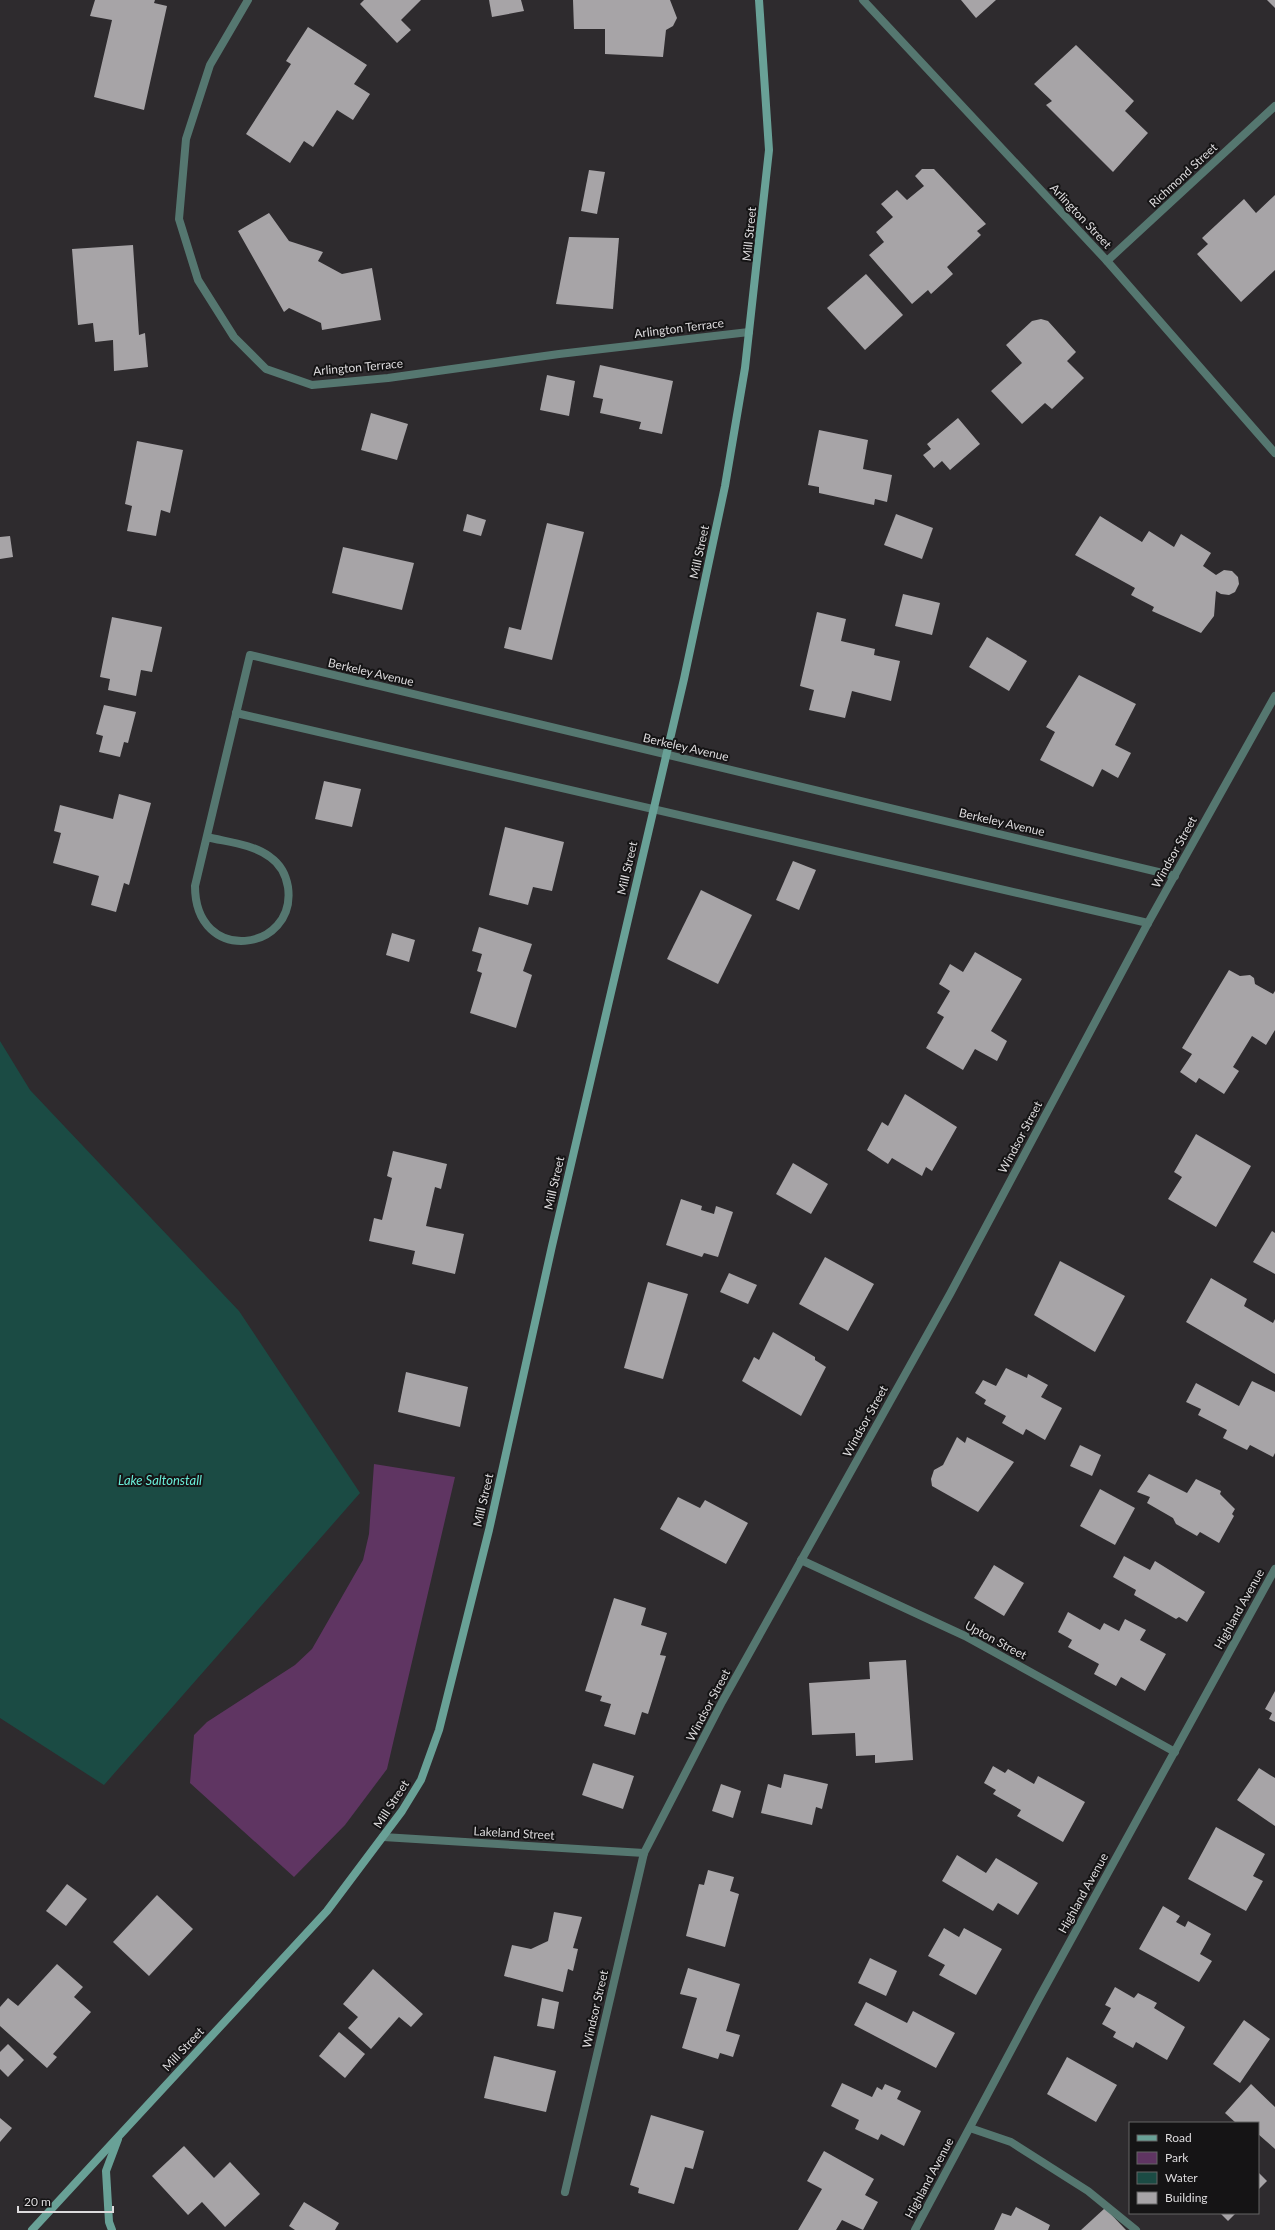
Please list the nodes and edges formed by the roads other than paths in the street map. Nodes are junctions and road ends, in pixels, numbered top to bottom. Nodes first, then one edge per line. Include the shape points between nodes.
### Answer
1 (248, 0) edge
2 (759, 0) edge
3 (863, 0) edge
4 (1275, 106) edge
5 (1106, 261) junction
6 (749, 332) junction
7 (1275, 453) edge
8 (1275, 696) edge
9 (236, 713) junction
10 (666, 754) junction
11 (653, 809) junction
12 (207, 837) junction
13 (1175, 876) junction
14 (1148, 923) junction
15 (801, 1560) junction
16 (1275, 1569) edge
17 (1175, 1752) junction
18 (383, 1837) junction
19 (644, 1853) junction
20 (970, 2128) junction
21 (119, 2136) junction
22 (565, 2192) dead end
23 (32, 2230) edge
24 (112, 2230) edge
25 (915, 2230) edge
26 (1136, 2230) edge

1 - 6 street, Arlington Terrace via 210,65 186,139 179,219 198,280 234,337 266,369 312,385 388,378 567,353
2 - 6 main road, Mill Street via 769,150
3 - 5 street, Arlington Street
4 - 5 street, Richmond Street
5 - 7 street, Arlington Street
6 - 10 main road, Mill Street via 725,486
8 - 13 street, Windsor Street
9 - 10 street, Berkeley Avenue via 250,655
9 - 11 street
9 - 12 street, Berkeley Avenue
10 - 11 main road, Mill Street
10 - 13 street, Berkeley Avenue
11 - 14 street
11 - 18 main road, Mill Street via 453,1681 421,1780
12 - 12 street, Berkeley Avenue via 195,886 195,902 201,918 211,930 240,942 268,934 279,924 288,903 287,882 281,868 271,857 258,850
13 - 14 street, Windsor Street
14 - 15 street, Windsor Street via 950,1294
15 - 17 street, Upton Street via 964,1636
15 - 19 street, Windsor Street via 722,1702
16 - 17 street, Highland Avenue
17 - 20 street, Highland Avenue
18 - 19 street, Lakeland Street
18 - 21 main road, Mill Street via 327,1911
19 - 22 street, Windsor Street
20 - 25 street, Highland Avenue
20 - 26 street via 1011,2142 1088,2191
21 - 23 main road, Mill Street
21 - 24 main road via 106,2171 109,2222

